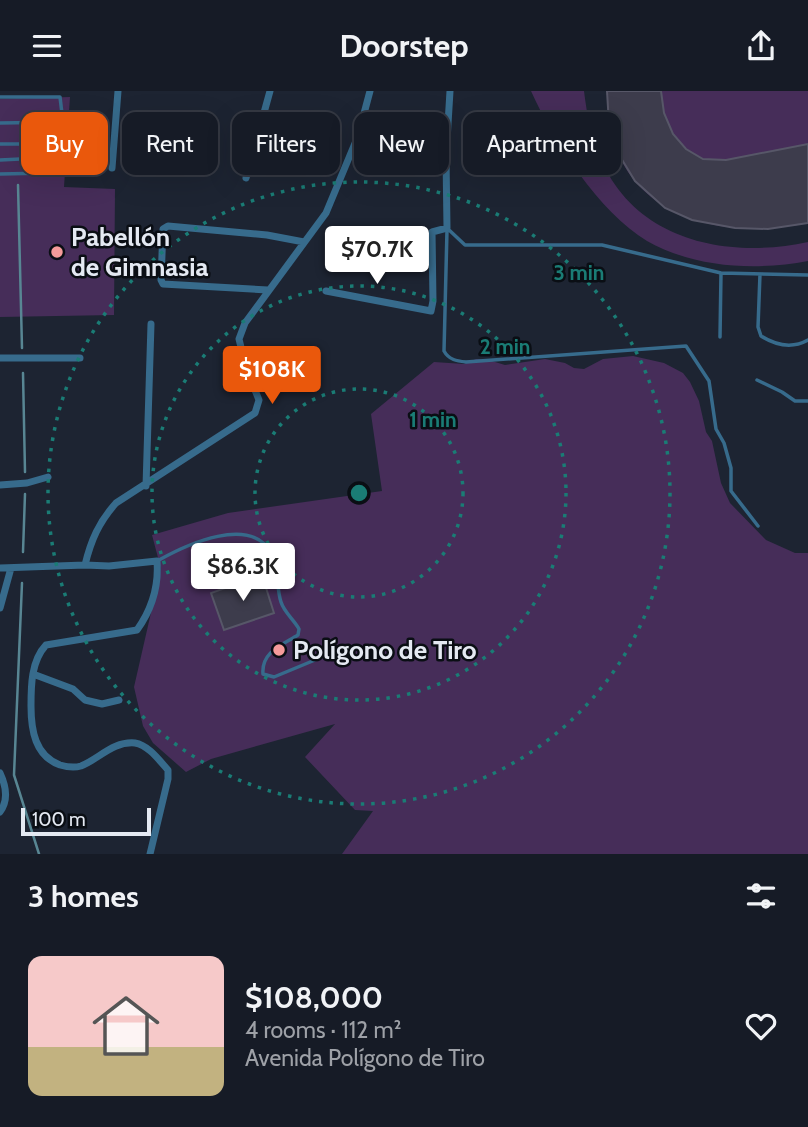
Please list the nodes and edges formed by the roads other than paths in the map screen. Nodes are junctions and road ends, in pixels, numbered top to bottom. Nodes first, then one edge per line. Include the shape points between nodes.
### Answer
1 (118, 91) edge
2 (270, 91) edge
3 (370, 91) edge
4 (450, 91) edge
5 (0, 97) edge
6 (62, 112) edge
7 (0, 123) edge
8 (21, 123) edge
9 (0, 144) edge
10 (21, 144) edge
11 (21, 159) edge
12 (0, 160) edge
13 (112, 168) dead end
14 (0, 174) edge
15 (21, 174) edge
16 (246, 178) dead end
17 (447, 227) junction
18 (304, 242) junction
19 (721, 273) junction
20 (760, 274) junction
21 (808, 275) edge
22 (268, 290) junction
23 (326, 291) dead end
24 (151, 324) dead end
25 (720, 338) dead end
26 (808, 340) edge
27 (0, 358) edge
28 (80, 358) dead end
29 (757, 380) dead end
30 (808, 401) edge
31 (47, 477) dead end
32 (0, 485) edge
33 (146, 486) junction
34 (758, 526) dead end
35 (157, 561) junction
36 (85, 565) junction
37 (0, 568) edge
38 (10, 568) junction
39 (0, 608) edge
40 (327, 655) dead end
41 (33, 674) junction
42 (119, 700) dead end
43 (0, 773) edge
44 (0, 812) edge
45 (150, 854) edge

1 - 13 street
2 - 16 street
3 - 18 street via 336,193
4 - 17 street
5 - 6 lane via 60,97
7 - 8 lane
9 - 10 lane
11 - 12 lane
14 - 15 lane
17 - 19 lane via 465,245 602,245
17 - 23 street via 432,232 431,311
17 - 34 lane via 446,355 467,362 686,347 709,381 716,429 731,468 732,491
18 - 22 street
18 - 22 street via 267,235 163,229 163,285
19 - 20 lane
19 - 25 lane
20 - 21 lane
20 - 26 lane via 761,337 785,346
22 - 33 street via 239,339 259,400 255,413
24 - 33 street
27 - 28 street
29 - 30 lane via 795,401
31 - 32 street
33 - 36 street via 116,503 101,520
35 - 36 street
35 - 40 lane via 218,535 251,537 272,556 282,606 299,629 298,635 271,651 263,674 274,677
35 - 41 street via 152,602 137,630 46,645
36 - 38 street
37 - 38 street
38 - 39 street
41 - 42 street via 73,689 85,700 102,704
41 - 45 street via 32,731 51,762 78,768 114,747 138,743 168,769
43 - 44 street via 6,785

